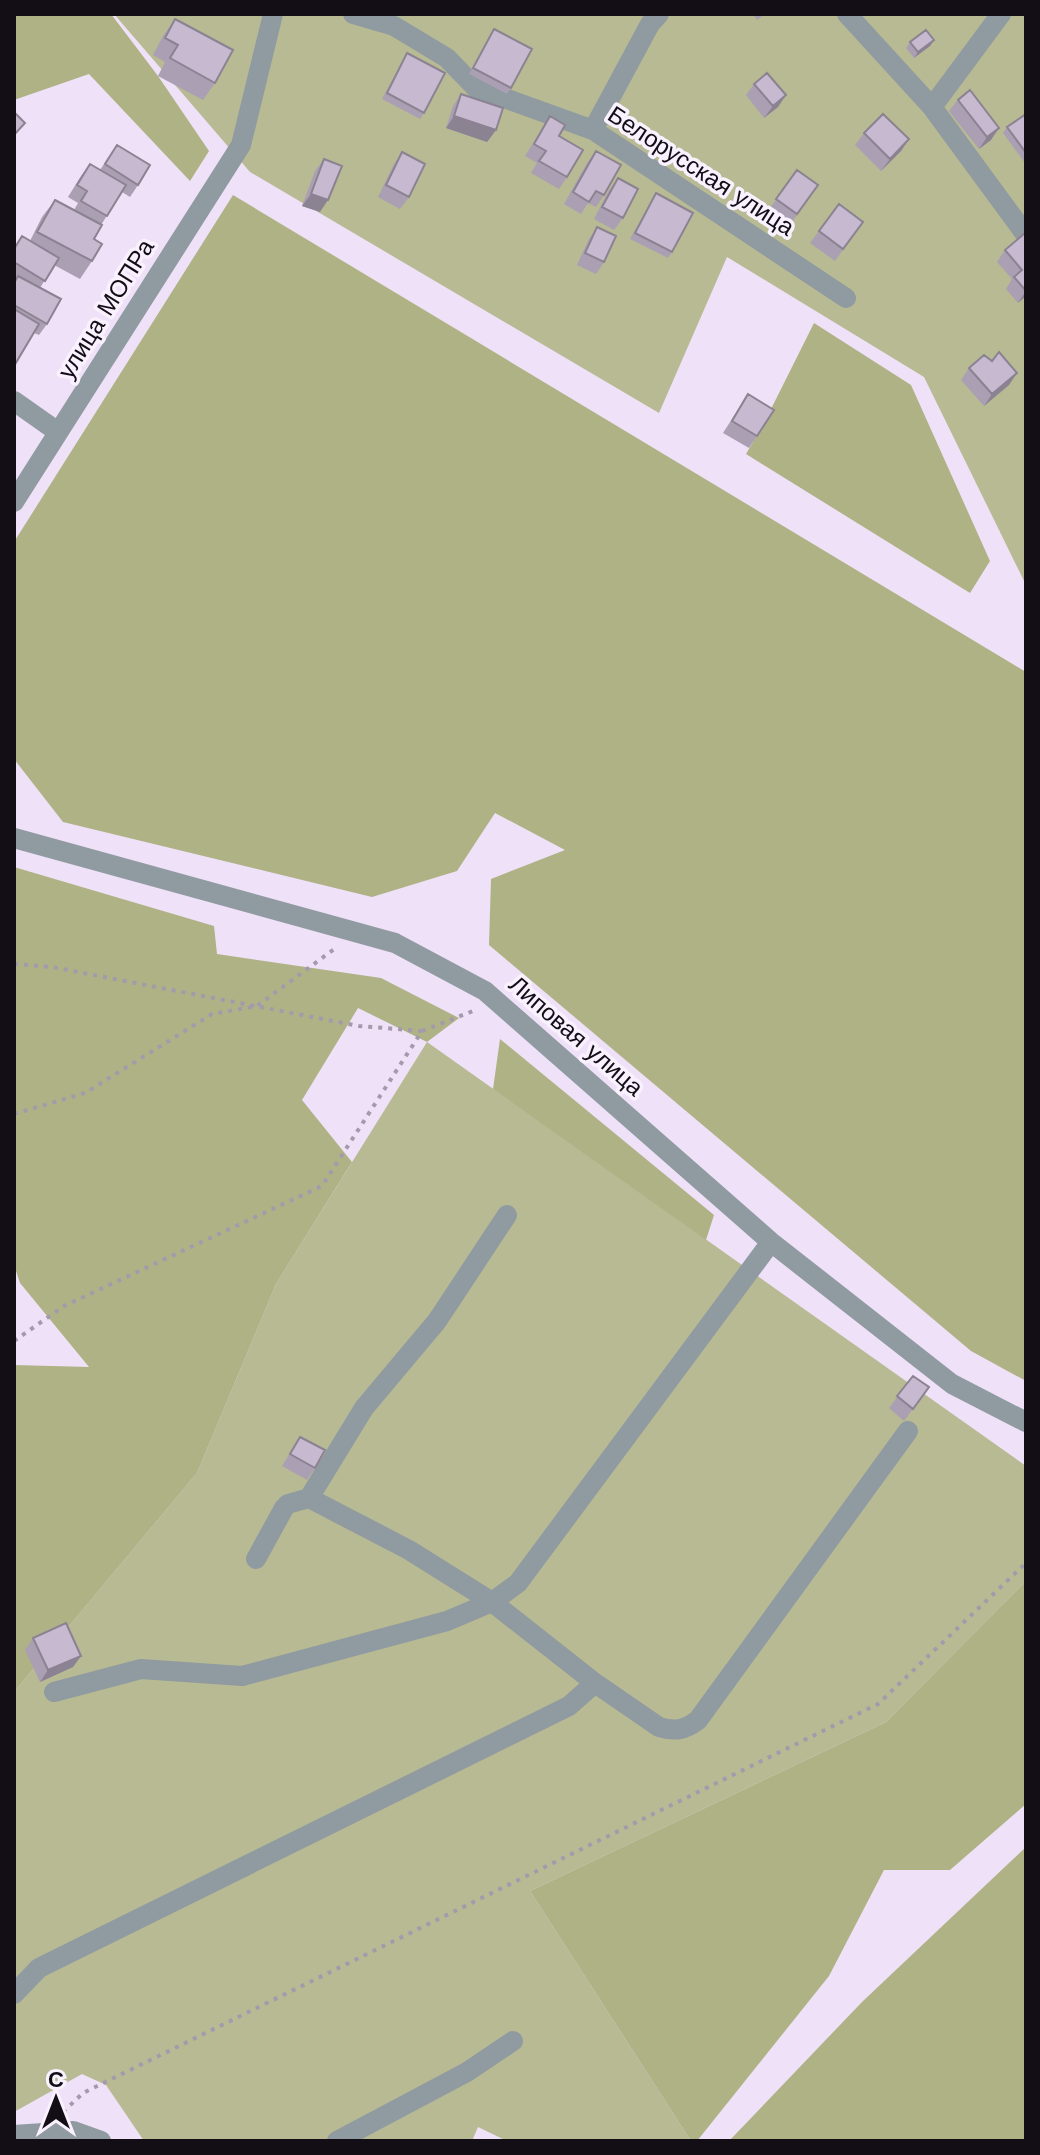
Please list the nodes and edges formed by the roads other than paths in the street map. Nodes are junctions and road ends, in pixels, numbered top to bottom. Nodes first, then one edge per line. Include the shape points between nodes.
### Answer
1 (273, 14) edge
2 (353, 14) edge
3 (659, 14) edge
4 (847, 14) edge
5 (1001, 14) edge
6 (932, 107) junction
7 (593, 130) junction
8 (1026, 235) edge
9 (846, 298) dead end
10 (14, 401) edge
11 (58, 432) junction
12 (14, 502) edge
13 (14, 838) edge
14 (507, 1215) dead end
15 (771, 1242) junction
16 (1026, 1422) edge
17 (908, 1431) dead end
18 (309, 1498) junction
19 (256, 1559) dead end
20 (492, 1602) junction
21 (595, 1683) junction
22 (54, 1692) dead end
23 (14, 1994) edge
24 (513, 2041) dead end
25 (14, 2135) edge
26 (101, 2141) edge
27 (337, 2141) edge

1 - 11 street, улица МОПРа via 241,145
2 - 7 street, Белорусская улица via 394,26 447,58 476,88
3 - 7 street
4 - 6 street
5 - 6 street
6 - 8 street
7 - 9 street, Белорусская улица
10 - 11 street
11 - 12 street, улица МОПРа
13 - 15 street, Липовая улица via 395,943 485,991
14 - 18 street via 437,1321 364,1408
15 - 16 street, Липовая улица via 952,1384
15 - 20 street via 518,1583
17 - 21 street via 687,1729 659,1727
18 - 19 street via 284,1508
18 - 20 street via 409,1550
20 - 21 street
20 - 22 street via 447,1621 242,1676 141,1669
21 - 23 street via 569,1706 39,1968
24 - 27 street via 467,2072
25 - 26 street via 73,2131

